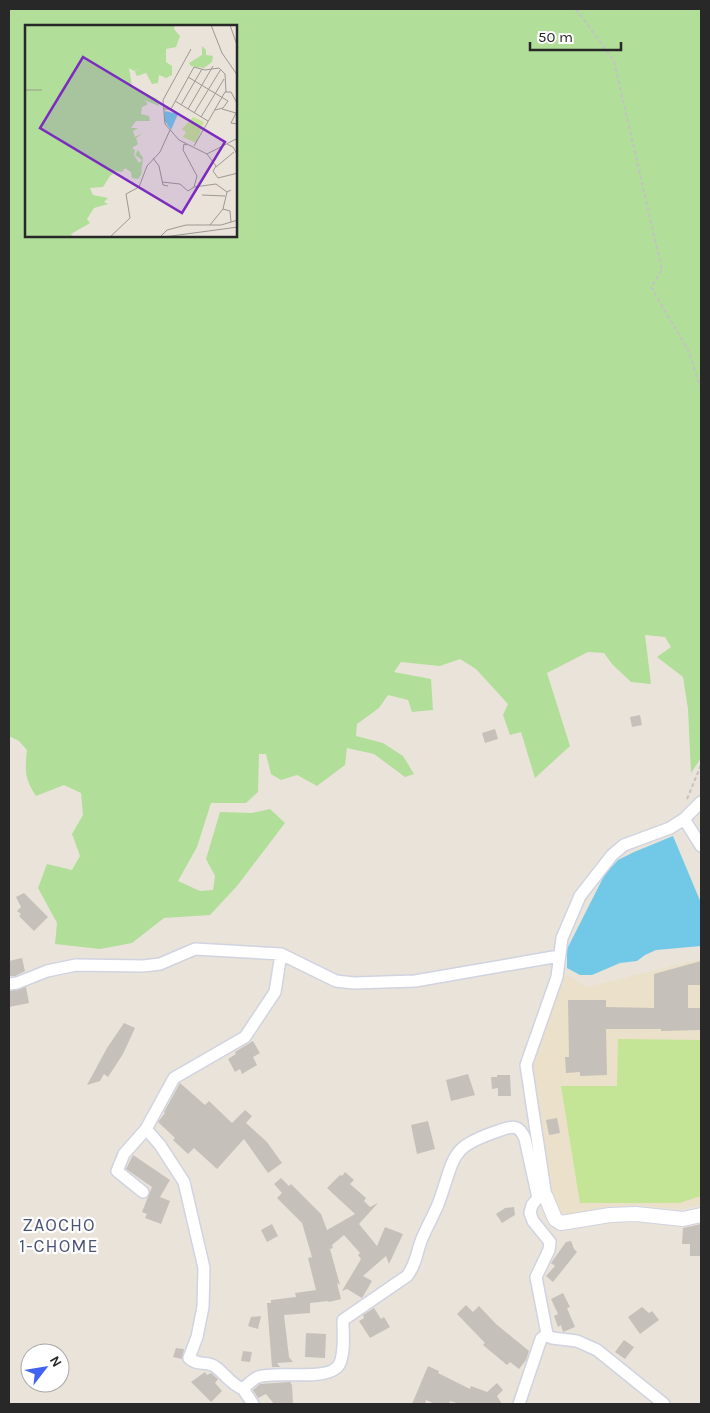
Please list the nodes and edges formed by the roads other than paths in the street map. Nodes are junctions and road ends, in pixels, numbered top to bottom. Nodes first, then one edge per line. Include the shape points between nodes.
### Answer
1 (701, 802) edge
2 (684, 819) junction
3 (701, 846) edge
4 (282, 954) junction
5 (559, 956) junction
6 (9, 984) edge
7 (146, 1129) junction
8 (143, 1192) dead end
9 (542, 1198) junction
10 (701, 1215) edge
11 (547, 1334) junction
12 (243, 1389) junction
13 (253, 1404) edge
14 (519, 1404) edge
15 (664, 1404) edge

1 - 2 street
2 - 3 street
2 - 5 street via 670,828 624,845 612,855 580,896 562,938
4 - 5 street via 336,981 354,983 415,981
4 - 6 street via 196,949 160,964 76,965
4 - 7 street via 274,992 245,1036 174,1078
5 - 9 street via 557,977 526,1065
7 - 8 street via 124,1154 117,1171
7 - 12 street via 184,1182 204,1268 203,1307 189,1358 194,1363 213,1365
9 - 10 street via 561,1223 610,1215 683,1219
9 - 11 street via 532,1206 530,1213 550,1242 536,1277
9 - 12 street via 525,1139 517,1127 467,1143 455,1155 414,1266 407,1276 343,1320 340,1365 331,1372 257,1377
11 - 14 street via 541,1340
11 - 15 street via 597,1350
12 - 13 street

